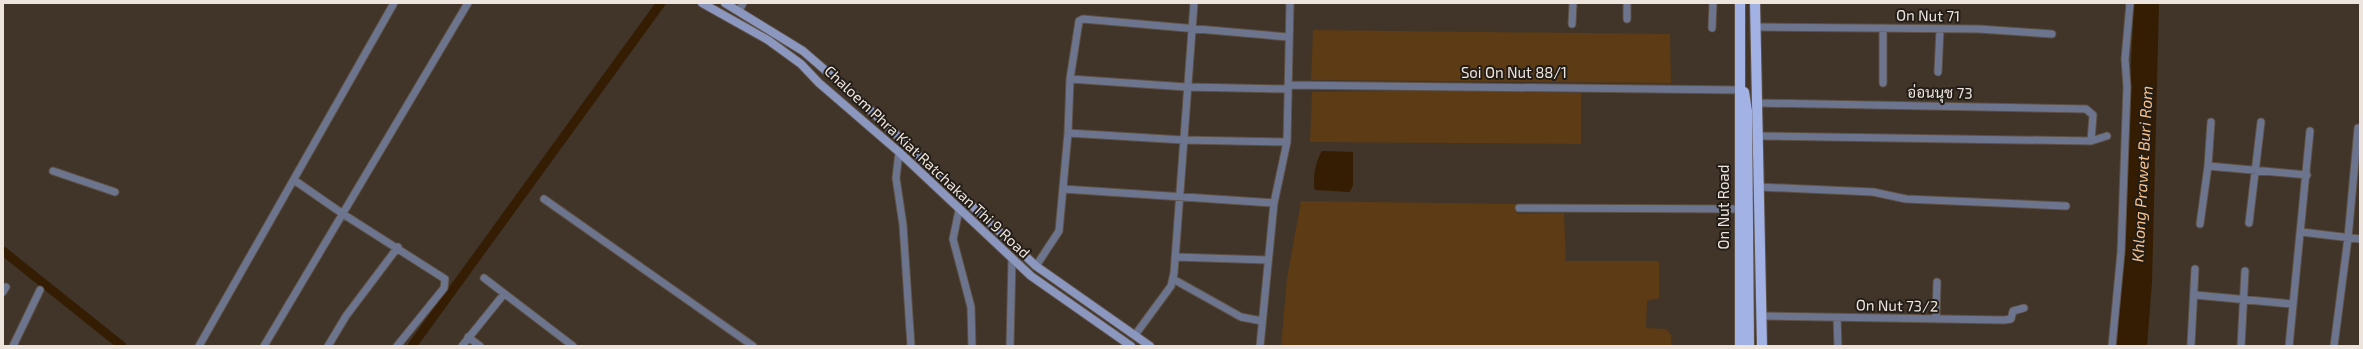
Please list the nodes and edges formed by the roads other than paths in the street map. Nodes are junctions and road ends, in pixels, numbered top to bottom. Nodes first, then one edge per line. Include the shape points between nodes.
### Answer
1 (394, 3) edge
2 (468, 3) edge
3 (702, 3) edge
4 (725, 3) edge
5 (743, 3) edge
6 (1194, 3) edge
7 (1290, 3) edge
8 (1573, 3) edge
9 (1627, 3) edge
10 (1713, 3) edge
11 (1740, 3) edge
12 (1755, 3) edge
13 (2130, 3) edge
14 (739, 11) junction
15 (1627, 19) dead end
16 (1572, 24) dead end
17 (1755, 27) junction
18 (1712, 28) dead end
19 (1883, 28) junction
20 (1191, 29) junction
21 (1940, 29) junction
22 (2052, 34) dead end
23 (1288, 37) junction
24 (1741, 68) junction
25 (1757, 72) junction
26 (1938, 72) dead end
27 (1070, 79) junction
28 (1883, 83) dead end
29 (1186, 86) junction
30 (1288, 87) junction
31 (1739, 90) junction
32 (1758, 103) junction
33 (1747, 111) junction
34 (2211, 122) dead end
35 (2261, 122) dead end
36 (2358, 128) dead end
37 (2310, 131) dead end
38 (1068, 133) junction
39 (1758, 136) junction
40 (2107, 136) dead end
41 (1183, 140) junction
42 (2091, 141) junction
43 (1287, 142) junction
44 (899, 152) junction
45 (2208, 166) junction
46 (53, 171) dead end
47 (2256, 171) junction
48 (2307, 175) junction
49 (294, 180) junction
50 (1759, 187) junction
51 (1063, 189) junction
52 (114, 192) dead end
53 (1180, 198) junction
54 (544, 199) dead end
55 (1274, 203) junction
56 (2066, 206) dead end
57 (1519, 208) dead end
58 (1739, 209) junction
59 (959, 210) junction
60 (343, 214) junction
61 (2249, 223) dead end
62 (2200, 224) dead end
63 (2300, 232) junction
64 (2348, 238) junction
65 (2360, 239) edge
66 (398, 248) junction
67 (1175, 257) junction
68 (1012, 259) junction
69 (1268, 260) junction
70 (1036, 266) junction
71 (2195, 268) dead end
72 (2245, 271) dead end
73 (484, 278) dead end
74 (1173, 279) junction
75 (1937, 282) dead end
76 (40, 290) dead end
77 (504, 294) junction
78 (2195, 294) junction
79 (2244, 299) junction
80 (2292, 304) junction
81 (2024, 308) dead end
82 (1761, 316) junction
83 (1837, 318) junction
84 (1936, 319) junction
85 (1262, 321) junction
86 (1135, 335) junction
87 (468, 338) junction
88 (2191, 344) dead end
89 (13, 346) edge
90 (199, 346) edge
91 (264, 346) edge
92 (328, 346) edge
93 (397, 346) edge
94 (462, 346) edge
95 (480, 346) edge
96 (573, 346) edge
97 (753, 346) edge
98 (911, 346) edge
99 (972, 346) edge
100 (1010, 346) edge
101 (1131, 346) edge
102 (1150, 346) edge
103 (1260, 346) edge
104 (1740, 346) edge
105 (1749, 346) edge
106 (1762, 346) edge
107 (1838, 346) edge
108 (2112, 346) edge
109 (2241, 346) edge
110 (2288, 346) edge
111 (2334, 346) edge

1 - 49 street
2 - 60 street
3 - 44 main road, Chaloem Phra Kiat Ratchakan Thi 9 Road via 768,40 801,64 819,83
4 - 14 main road, Chaloem Phra Kiat Ratchakan Thi 9 Road
5 - 14 street
6 - 20 street
7 - 23 street
8 - 16 street
9 - 15 street
10 - 18 street
11 - 24 main road, On Nut Road
12 - 17 main road, On Nut Road
13 - 108 street via 2125,59 2127,87 2122,252
14 - 70 main road, Chaloem Phra Kiat Ratchakan Thi 9 Road via 803,51 854,95
17 - 19 street, On Nut 71
17 - 25 main road, On Nut Road
19 - 21 street, On Nut 71
19 - 28 street
20 - 23 street
20 - 27 street via 1081,19 1077,24
20 - 29 street
21 - 22 street, On Nut 71
21 - 26 street
23 - 30 street
24 - 31 main road, On Nut Road
24 - 33 main road, On Nut Road
25 - 32 main road, On Nut Road
25 - 33 main road, On Nut Road
27 - 29 street, Soi On Nut 88/1
27 - 38 street
29 - 30 street, Soi On Nut 88/1
29 - 41 street
30 - 31 street, Soi On Nut 88/1
30 - 43 street
31 - 58 main road, On Nut Road
32 - 39 main road, On Nut Road
32 - 42 street, อ่อนนุช 73 via 2086,109 2093,115
33 - 105 main road, On Nut Road
34 - 45 street
35 - 47 street
36 - 64 street
37 - 48 street
38 - 41 street
38 - 51 street
39 - 42 street
39 - 50 main road, On Nut Road
40 - 42 street
41 - 43 street
41 - 53 street
43 - 55 street
44 - 59 main road, Chaloem Phra Kiat Ratchakan Thi 9 Road
44 - 98 street via 896,178 903,225
45 - 47 street
45 - 62 street
46 - 52 street
47 - 48 street
47 - 61 street
48 - 63 street
49 - 60 street
49 - 90 street
50 - 56 street via 1873,192 1906,199
50 - 82 main road, On Nut Road
51 - 53 street
51 - 70 street via 1059,231
53 - 55 street
53 - 67 street
54 - 97 street
55 - 69 street
57 - 58 street
58 - 104 main road, On Nut Road
59 - 68 main road, Chaloem Phra Kiat Ratchakan Thi 9 Road
59 - 99 street via 953,239 970,307
60 - 66 street
60 - 91 street
63 - 64 street
63 - 80 street
64 - 65 street
64 - 111 street
66 - 92 street via 346,316
66 - 93 street via 442,275 446,282
67 - 69 street
67 - 74 street
68 - 100 street
68 - 101 main road, Chaloem Phra Kiat Ratchakan Thi 9 Road via 1050,290
69 - 85 street
70 - 86 main road, Chaloem Phra Kiat Ratchakan Thi 9 Road
71 - 78 street
72 - 79 street
73 - 77 street
74 - 85 street via 1241,317
74 - 86 street via 1171,286
75 - 84 street
76 - 89 street
77 - 87 street
77 - 96 street
78 - 79 street
78 - 88 street
79 - 80 street
79 - 109 street
80 - 110 street
81 - 84 street, On Nut 73/2 via 2013,311 2011,319
82 - 83 street, On Nut 73/2
82 - 106 main road, On Nut Road
83 - 84 street, On Nut 73/2
83 - 107 street
85 - 103 street
86 - 102 main road, Chaloem Phra Kiat Ratchakan Thi 9 Road
87 - 94 street
87 - 95 street

